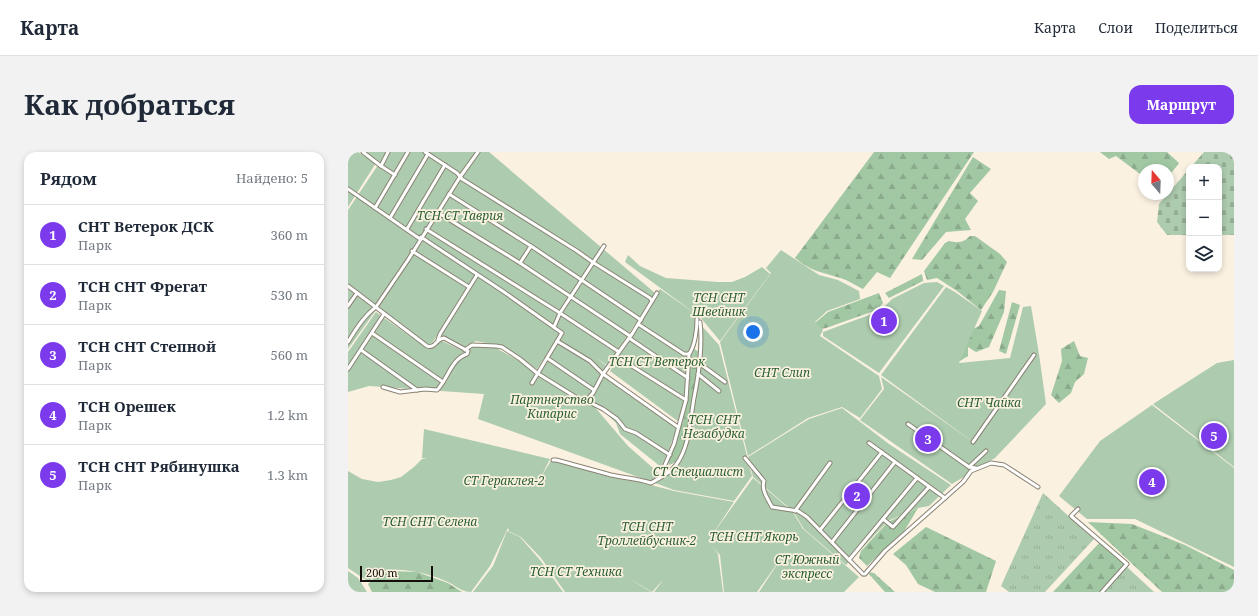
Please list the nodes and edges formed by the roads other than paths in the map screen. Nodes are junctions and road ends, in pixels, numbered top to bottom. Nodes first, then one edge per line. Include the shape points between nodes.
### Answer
1 (363, 152) edge
2 (388, 152) edge
3 (408, 152) edge
4 (478, 152) edge
5 (427, 153) edge
6 (445, 165) junction
7 (381, 166) junction
8 (395, 174) junction
9 (460, 177) junction
10 (348, 189) edge
11 (449, 194) junction
12 (375, 208) junction
13 (437, 212) junction
14 (390, 218) junction
15 (407, 229) junction
16 (426, 229) junction
17 (421, 238) junction
18 (531, 246) junction
19 (604, 246) dead end
20 (412, 251) junction
21 (520, 263) junction
22 (594, 263) junction
23 (477, 275) junction
24 (582, 281) junction
25 (348, 286) edge
26 (469, 287) junction
27 (357, 293) junction
28 (657, 293) dead end
29 (571, 297) junction
30 (652, 301) junction
31 (348, 306) edge
32 (376, 307) junction
33 (560, 313) junction
34 (384, 314) junction
35 (641, 320) junction
36 (638, 324) junction
37 (554, 327) junction
38 (372, 333) junction
39 (630, 337) junction
40 (438, 340) junction
41 (557, 341) junction
42 (348, 342) edge
43 (361, 350) junction
44 (464, 350) junction
45 (619, 352) junction
46 (689, 354) junction
47 (1034, 355) dead end
48 (616, 356) junction
49 (546, 358) junction
50 (699, 363) junction
51 (348, 369) edge
52 (538, 373) junction
53 (603, 374) junction
54 (698, 374) junction
55 (688, 378) junction
56 (443, 382) junction
57 (725, 382) dead end
58 (532, 383) dead end
59 (383, 387) dead end
60 (416, 390) junction
61 (594, 390) junction
62 (719, 391) dead end
63 (686, 400) junction
64 (587, 401) junction
65 (908, 424) dead end
66 (678, 427) junction
67 (973, 442) dead end
68 (869, 443) dead end
69 (986, 451) dead end
70 (882, 452) junction
71 (670, 455) junction
72 (745, 458) dead end
73 (553, 460) dead end
74 (895, 462) junction
75 (830, 463) dead end
76 (969, 467) junction
77 (976, 468) junction
78 (667, 473) junction
79 (917, 478) junction
80 (929, 486) junction
81 (1038, 487) dead end
82 (945, 498) junction
83 (1078, 509) dead end
84 (795, 511) junction
85 (883, 519) junction
86 (820, 530) junction
87 (832, 542) junction
88 (849, 560) junction
89 (1102, 592) edge

1 - 7 street
2 - 7 street
3 - 8 street
4 - 9 street
5 - 6 street
5 - 14 street
6 - 9 street
6 - 15 street
7 - 8 street
8 - 12 street
9 - 11 street
9 - 22 street
10 - 12 street
11 - 13 street
11 - 18 street
12 - 14 street
13 - 16 street
13 - 21 street
14 - 15 street
15 - 17 street
16 - 17 street
16 - 33 street
17 - 20 street
17 - 23 street
18 - 21 street
18 - 24 street
19 - 22 street
20 - 26 street
20 - 32 street
21 - 29 street
22 - 24 street
22 - 30 street
23 - 26 street
23 - 37 street
24 - 29 street
24 - 35 street
25 - 27 street
26 - 40 street
27 - 31 street
27 - 32 street
28 - 30 street
29 - 33 street
29 - 39 street
30 - 35 street
32 - 34 street
32 - 42 street via 362,321
33 - 37 street
33 - 45 street
34 - 38 street
34 - 40 street via 428,347 433,346
35 - 36 street
36 - 39 street
36 - 46 street via 684,354
37 - 41 street via 562,333
38 - 43 street
38 - 56 street
39 - 45 street
39 - 55 street
40 - 44 street via 444,338
41 - 49 street
41 - 53 street via 590,361
43 - 51 street
43 - 60 street
44 - 52 street via 472,345 502,347
44 - 56 street via 467,350 467,354 459,357
45 - 48 street
46 - 50 street via 699,320 702,338
46 - 55 street
47 - 67 street
48 - 53 street
48 - 63 street
49 - 52 street
49 - 61 street
50 - 54 street
50 - 57 street
52 - 58 street
52 - 64 street via 582,401
53 - 61 street
53 - 66 street
54 - 62 street
54 - 78 street via 687,441 677,464
55 - 63 street
56 - 60 street via 437,390
59 - 60 street via 400,392
61 - 64 street
63 - 66 street
64 - 71 street via 617,419 625,429 636,433
65 - 76 street
66 - 71 street
68 - 70 street
69 - 76 street
70 - 74 street
70 - 86 street
71 - 78 street via 664,467
72 - 84 street via 764,481 764,492 772,507
73 - 78 street via 652,483
74 - 79 street
74 - 87 street
75 - 84 street
76 - 77 street
77 - 81 street via 991,463 1004,465
77 - 82 street
79 - 80 street
79 - 85 street
80 - 82 street
80 - 85 street via 893,527
82 - 88 street via 885,551 864,574
83 - 89 street via 1071,516 1127,564
84 - 86 street via 807,517
85 - 88 street
86 - 87 street
87 - 88 street

